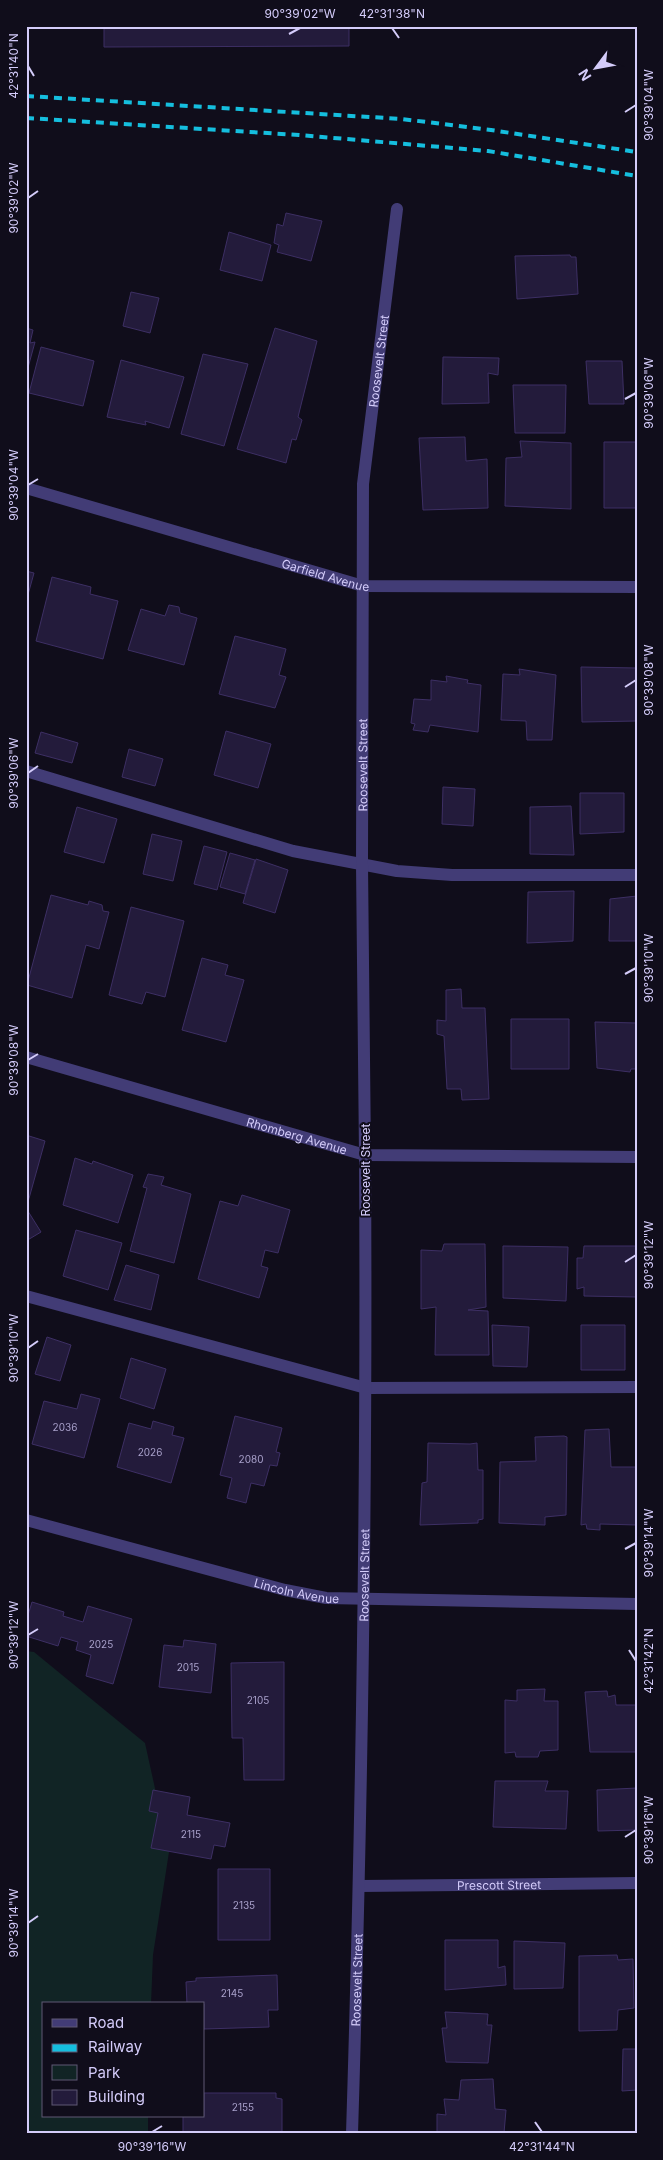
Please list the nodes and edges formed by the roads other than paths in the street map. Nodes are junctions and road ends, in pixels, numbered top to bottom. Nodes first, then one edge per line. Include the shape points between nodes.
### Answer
1 (396, 209) dead end
2 (26, 488) edge
3 (363, 586) junction
4 (637, 587) edge
5 (26, 772) edge
6 (362, 864) junction
7 (637, 875) edge
8 (26, 1057) edge
9 (365, 1154) junction
10 (637, 1157) edge
11 (26, 1296) edge
12 (637, 1387) edge
13 (366, 1388) junction
14 (26, 1520) edge
15 (364, 1600) junction
16 (637, 1604) edge
17 (637, 1882) edge
18 (360, 1886) junction
19 (352, 2134) edge

1 - 3 street, Roosevelt Street via 363,484
2 - 3 street, Garfield Avenue
3 - 4 street, Garfield Avenue
3 - 6 street, Roosevelt Street
5 - 6 street via 292,850
6 - 7 street via 397,872 452,876
6 - 9 street, Roosevelt Street
8 - 9 street, Rhomberg Avenue
9 - 10 street, Rhomberg Avenue
9 - 13 street, Roosevelt Street
11 - 13 street
12 - 13 street
13 - 15 street, Roosevelt Street
14 - 15 street, Lincoln Avenue via 285,1590 326,1598
15 - 16 street, Lincoln Avenue
15 - 18 street, Roosevelt Street
17 - 18 street, Prescott Street
18 - 19 street, Roosevelt Street

